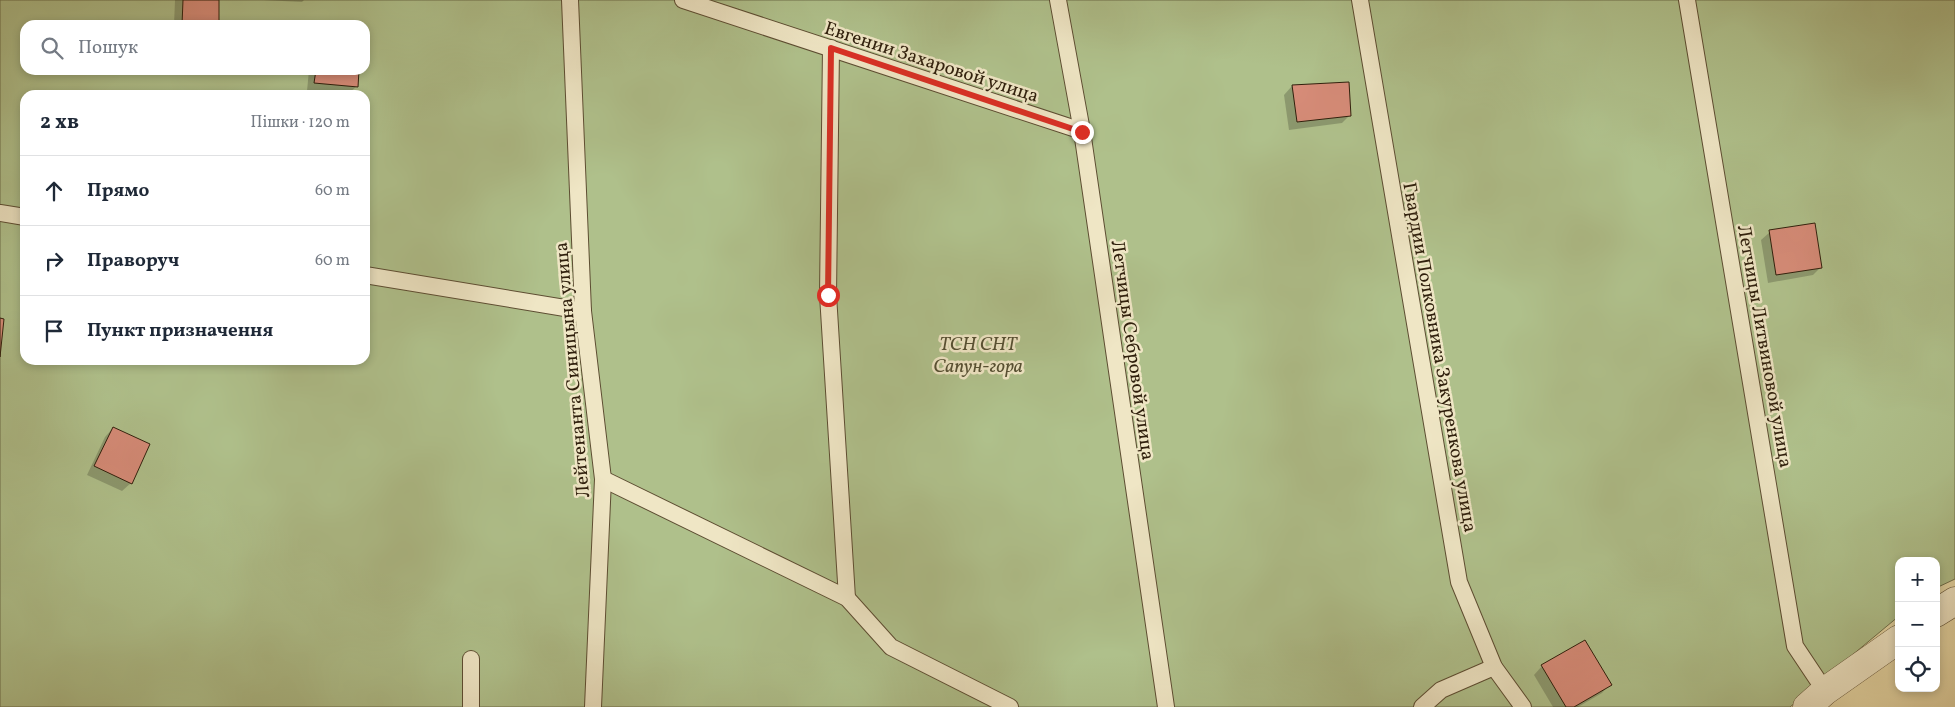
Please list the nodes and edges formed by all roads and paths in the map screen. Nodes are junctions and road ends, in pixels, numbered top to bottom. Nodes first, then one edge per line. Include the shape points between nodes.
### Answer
1 (570, 0) edge
2 (683, 0) edge
3 (1058, 0) edge
4 (1360, 0) edge
5 (1687, 0) edge
6 (831, 48) junction
7 (1082, 132) junction
8 (0, 213) edge
9 (20, 217) edge
10 (370, 276) edge
11 (583, 311) junction
12 (603, 479) junction
13 (847, 598) junction
14 (1955, 602) edge
15 (1940, 611) edge
16 (1895, 642) edge
17 (471, 659) dead end
18 (1494, 666) junction
19 (1816, 699) edge
20 (471, 707) edge
21 (592, 707) edge
22 (1010, 707) edge
23 (1166, 707) edge
24 (1422, 707) edge
25 (1524, 707) edge

1 - 11 lane, Лейтенанта Синицына улица
2 - 6 lane, Евгении Захаровой улица
3 - 7 lane, Летчицы Себровой улица
4 - 18 lane, Гвардии Полковника Закуренкова улица via 1459,582
5 - 19 lane, Летчицы Литвиновой улица via 1795,646
6 - 7 lane, Евгении Захаровой улица
6 - 13 lane via 828,295
7 - 23 lane, Летчицы Себровой улица
8 - 9 lane
10 - 11 lane
11 - 12 lane, Лейтенанта Синицына улица
12 - 13 lane
12 - 21 lane, Лейтенанта Синицына улица
13 - 22 lane via 891,647
14 - 15 street
16 - 19 street
17 - 20 lane
18 - 24 lane via 1441,690
18 - 25 lane, Гвардии Полковника Закуренкова улица

